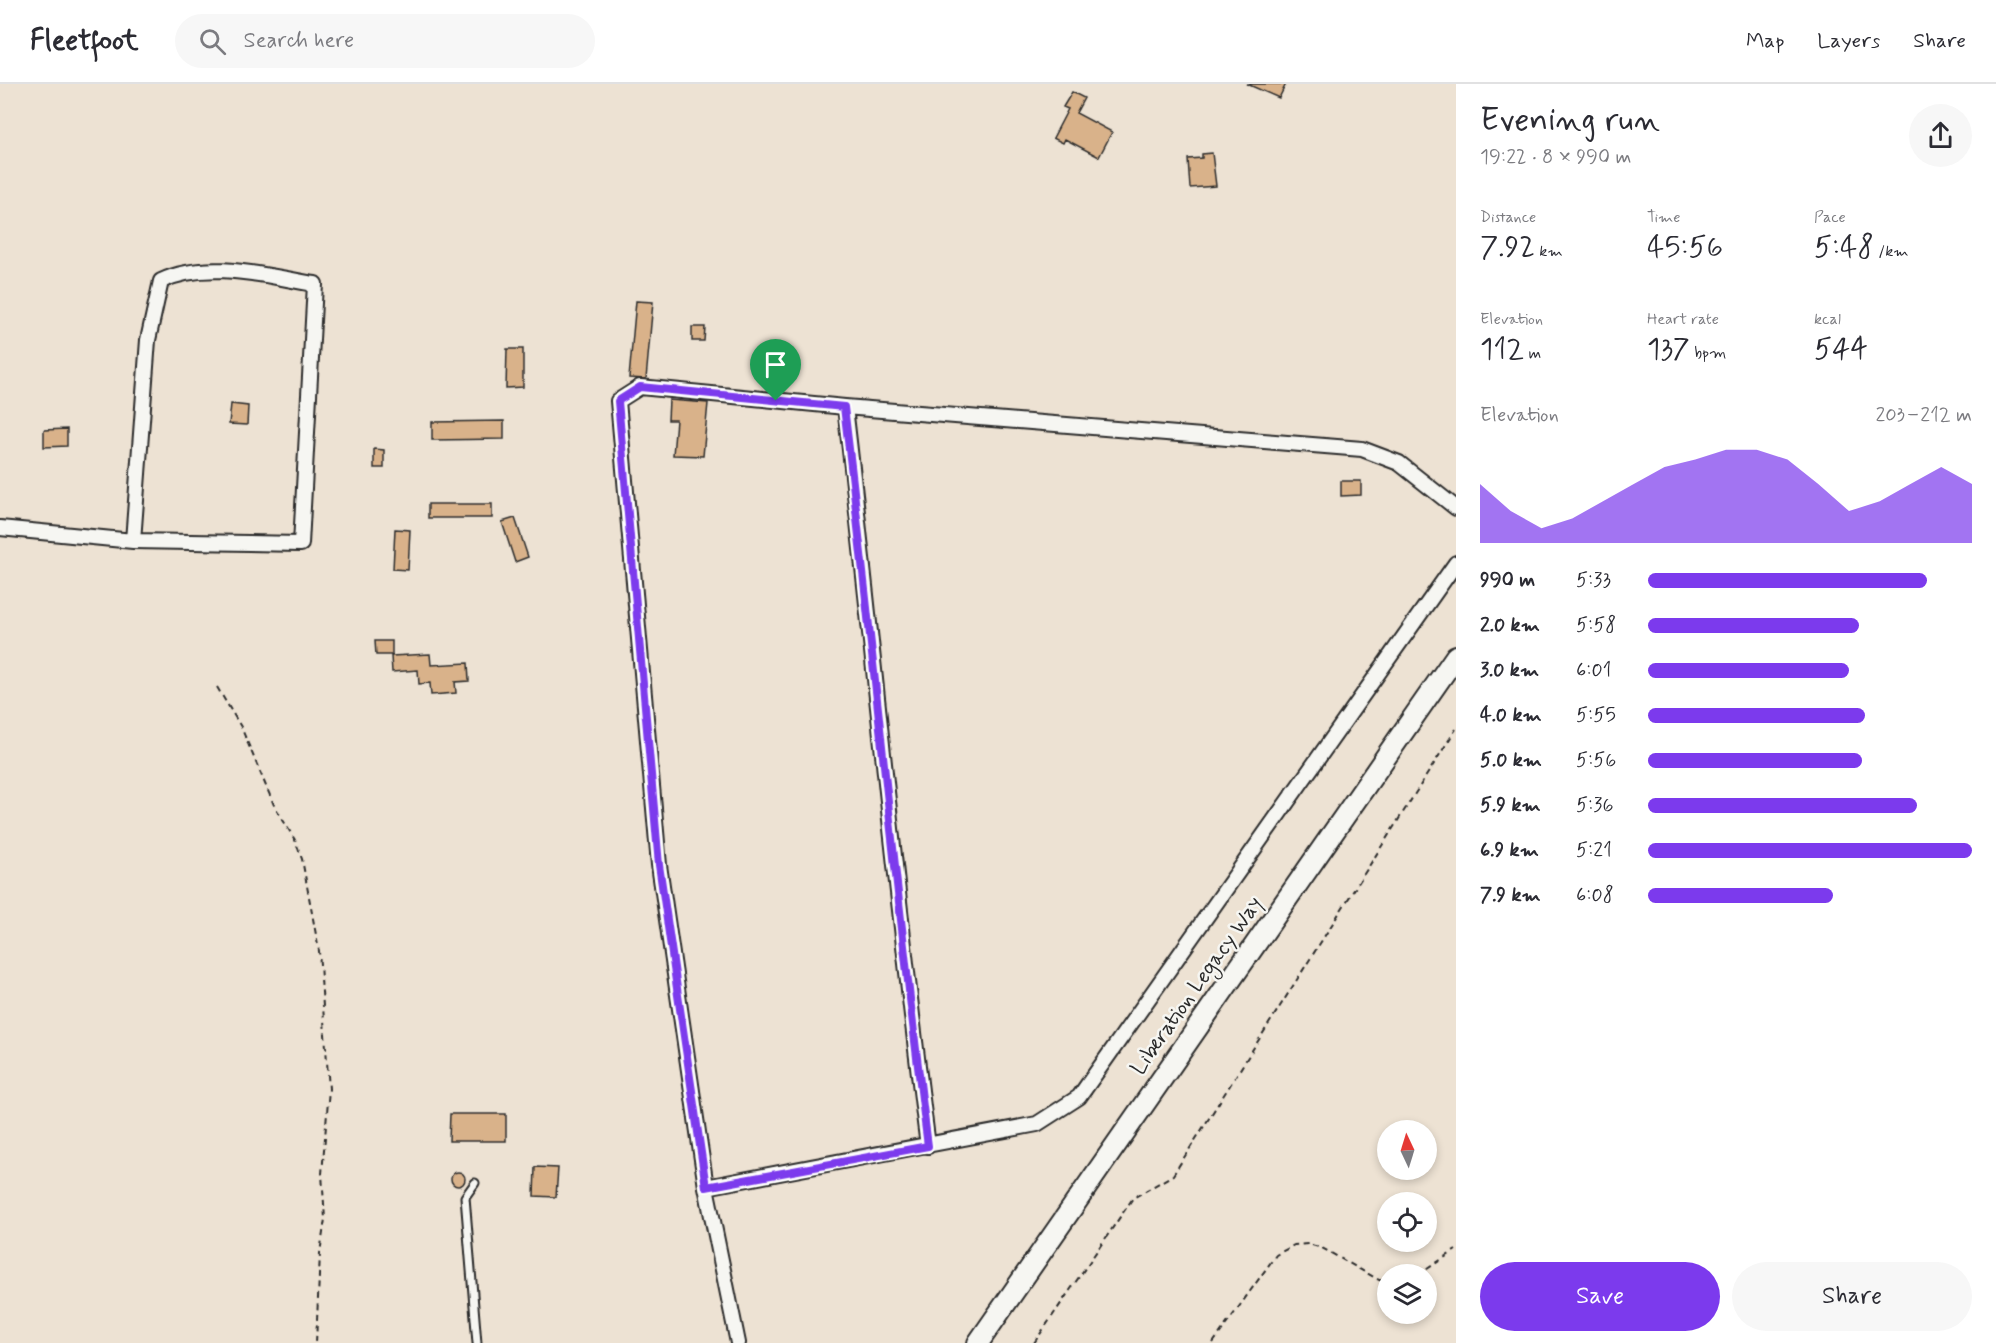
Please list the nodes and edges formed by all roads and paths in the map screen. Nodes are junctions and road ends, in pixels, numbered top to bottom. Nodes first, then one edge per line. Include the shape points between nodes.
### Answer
1 (844, 407) junction
2 (1456, 508) edge
3 (0, 528) edge
4 (134, 541) junction
5 (1456, 563) edge
6 (1456, 656) edge
7 (217, 687) dead end
8 (1456, 729) edge
9 (928, 1146) junction
10 (475, 1183) dead end
11 (706, 1187) junction
12 (1456, 1250) edge
13 (1435, 1264) edge
14 (1377, 1279) edge
15 (316, 1343) edge
16 (477, 1343) edge
17 (738, 1343) edge
18 (978, 1343) edge
19 (1034, 1343) edge
20 (1214, 1343) edge

1 - 2 street via 1362,449 1399,463
1 - 9 street
1 - 11 street via 640,387 618,401 659,865
3 - 4 street
4 - 4 street via 302,544 315,284 244,272 180,272 161,281 148,340
5 - 9 street via 1079,1097 1037,1124
6 - 18 main road, Liberation Legacy Way
7 - 15 path via 241,727 274,805 295,840 319,951 329,1089
8 - 19 path via 1173,1174 1133,1198
9 - 11 street
10 - 16 lane via 465,1197
11 - 17 street
12 - 13 path
14 - 20 path via 1322,1248 1294,1245 1276,1255

